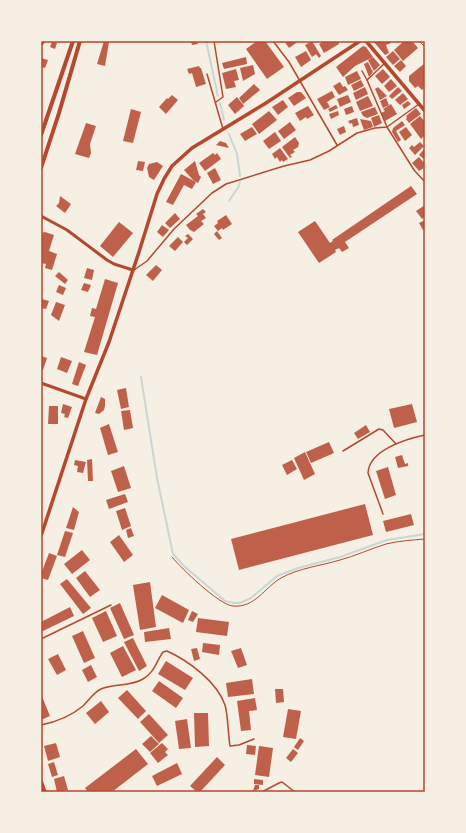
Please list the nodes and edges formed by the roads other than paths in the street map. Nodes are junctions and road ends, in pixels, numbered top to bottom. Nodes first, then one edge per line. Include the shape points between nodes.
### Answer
1 (44, 41) edge
2 (73, 41) edge
3 (80, 41) edge
4 (214, 41) edge
5 (273, 41) edge
6 (360, 41) edge
7 (366, 41) edge
8 (41, 46) edge
9 (385, 63) junction
10 (362, 71) dead end
11 (207, 74) dead end
12 (300, 80) junction
13 (367, 80) junction
14 (216, 102) junction
15 (418, 104) junction
16 (425, 112) edge
17 (387, 127) junction
18 (223, 129) junction
19 (41, 135) edge
20 (337, 146) junction
21 (41, 168) edge
22 (425, 182) edge
23 (41, 216) edge
24 (133, 270) junction
25 (41, 383) edge
26 (86, 399) junction
27 (425, 435) edge
28 (396, 444) junction
29 (343, 451) dead end
30 (383, 514) dead end
31 (41, 536) edge
32 (111, 605) dead end
33 (41, 639) edge
34 (41, 725) edge
35 (254, 739) dead end
36 (41, 781) edge
37 (44, 792) edge
38 (262, 792) edge
39 (295, 792) edge

1 - 8 lane
2 - 19 main road
3 - 21 main road
4 - 14 lane via 223,97
5 - 12 lane
6 - 12 street
7 - 9 street
9 - 13 lane
9 - 15 street
10 - 13 lane
11 - 14 lane
12 - 18 street
12 - 20 lane
13 - 17 lane
14 - 18 lane
15 - 16 street
15 - 17 lane
17 - 20 lane via 358,133
17 - 22 lane via 414,170
18 - 24 street via 192,148 172,166 157,194
20 - 24 lane via 310,160 226,184 212,193 174,229 147,261
23 - 24 street via 67,230 114,264
24 - 26 street via 109,342
25 - 26 street
26 - 31 street
27 - 28 lane
28 - 29 lane via 379,429
28 - 30 lane via 376,457 368,467
32 - 33 lane
34 - 35 lane via 72,714 98,690 144,679 155,668 163,652 167,651 204,676 220,694 225,706 230,746
36 - 37 street
38 - 39 lane via 282,782

